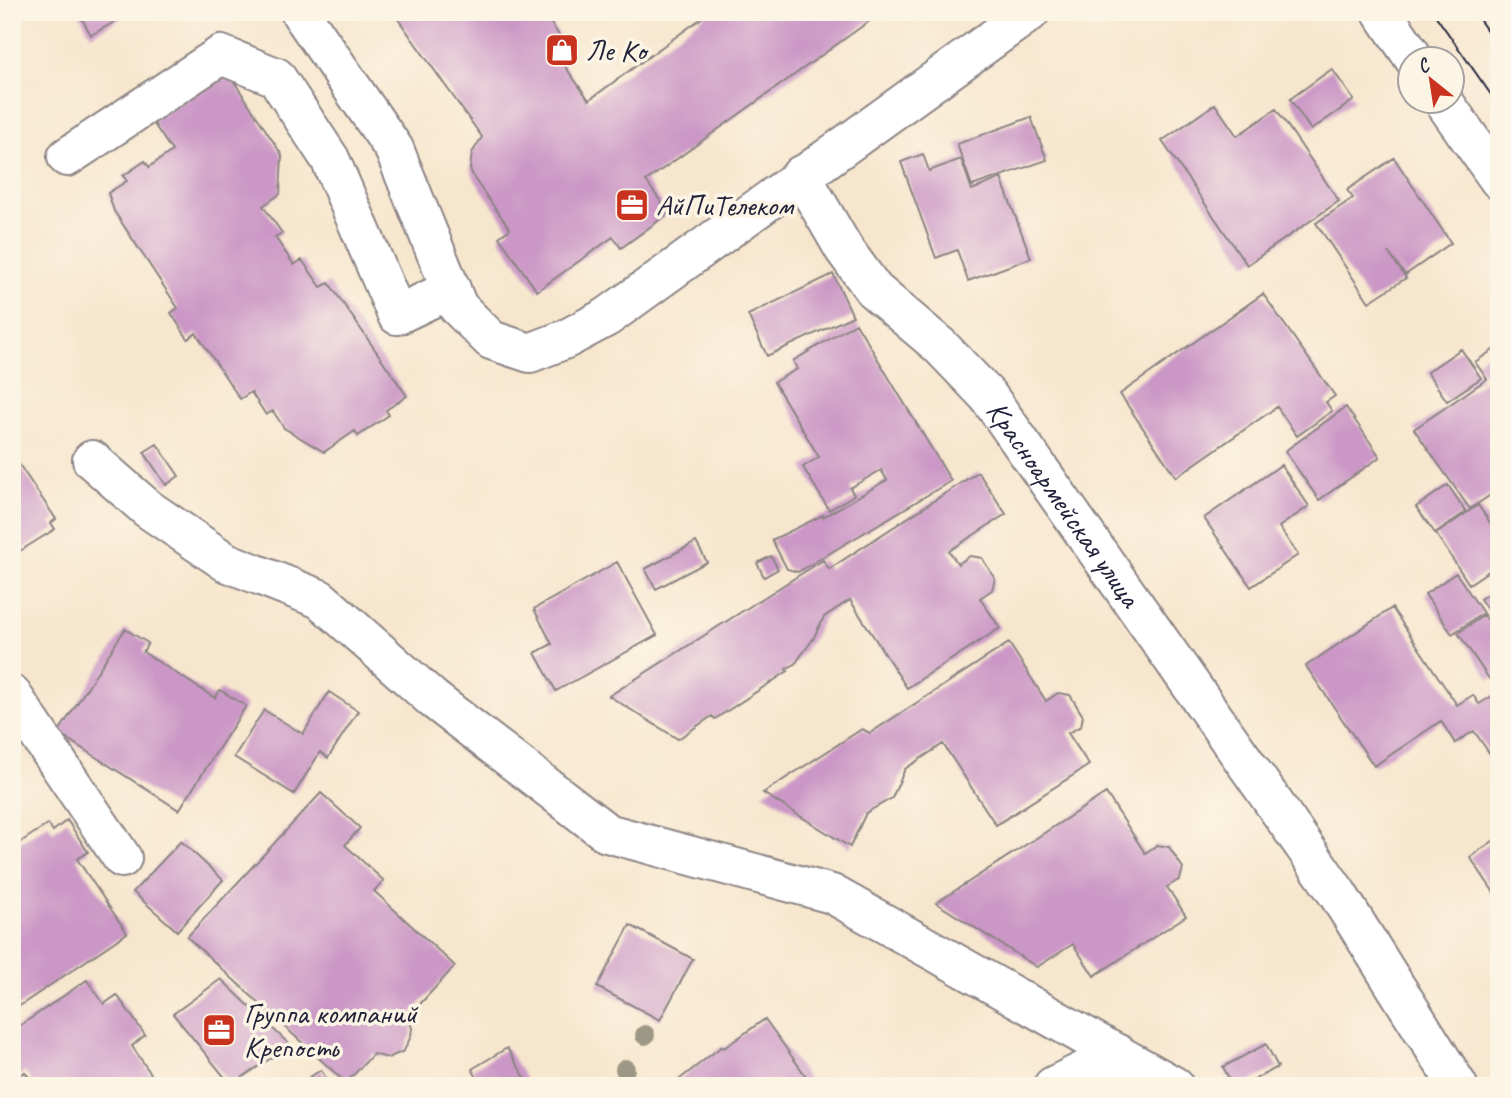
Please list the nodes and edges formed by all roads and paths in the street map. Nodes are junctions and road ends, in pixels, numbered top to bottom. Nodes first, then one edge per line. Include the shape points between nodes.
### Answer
1 (300, 12) edge
2 (1030, 12) edge
3 (1382, 12) edge
4 (1405, 46) edge
5 (1454, 116) edge
6 (67, 157) dead end
7 (801, 176) junction
8 (1499, 180) edge
9 (451, 289) junction
10 (92, 460) dead end
11 (12, 695) edge
12 (122, 858) dead end
13 (1118, 1054) junction
14 (1053, 1086) edge
15 (1174, 1086) edge
16 (1458, 1086) edge

1 - 9 street via 394,149
2 - 7 street
3 - 4 street
5 - 8 street
6 - 9 street via 221,55 276,77 330,159 397,315
7 - 9 street via 607,317 530,353 491,340 458,307
7 - 16 street, Красноармейская улица via 874,290 940,346 988,396 1337,893
10 - 13 street via 149,509 226,562 320,599 433,699 607,833 832,894
11 - 12 street
13 - 14 street
13 - 15 street

